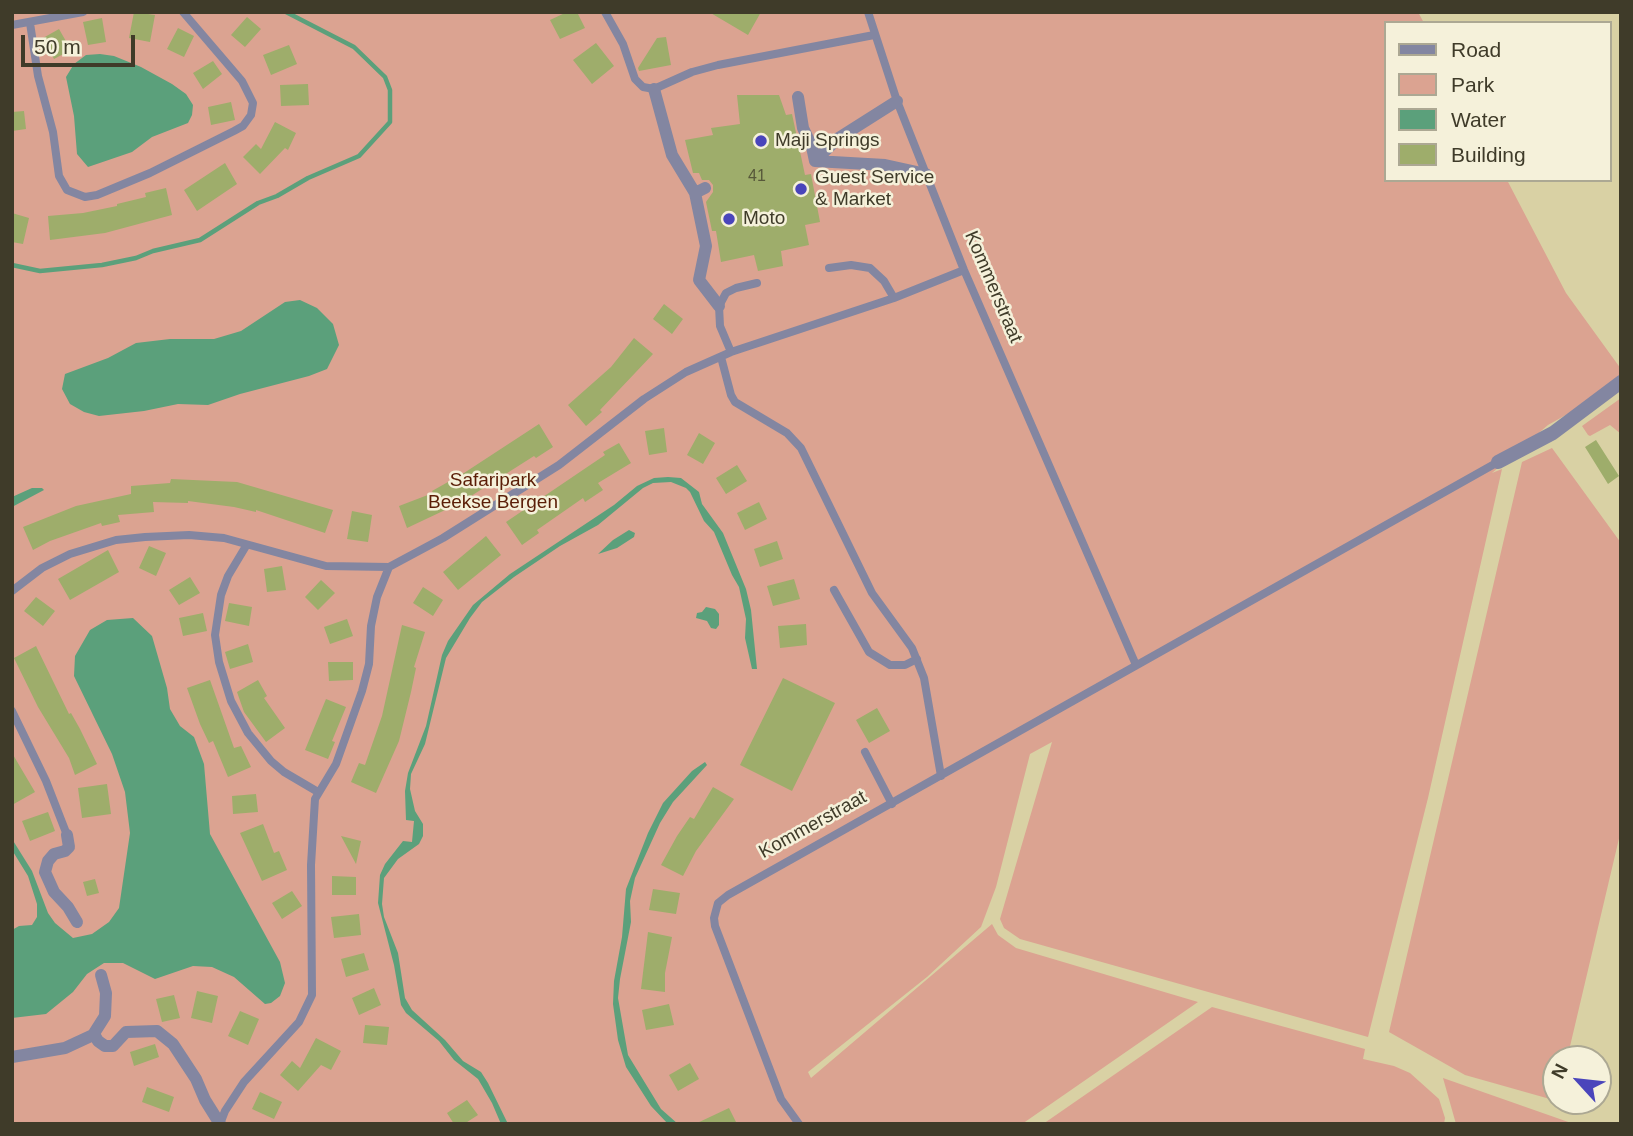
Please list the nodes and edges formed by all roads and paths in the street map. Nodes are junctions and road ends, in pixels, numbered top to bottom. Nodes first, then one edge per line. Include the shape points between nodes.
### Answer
1 (83, 12) edge
2 (183, 12) edge
3 (605, 12) edge
4 (868, 12) edge
5 (30, 23) junction
6 (12, 25) edge
7 (874, 35) junction
8 (654, 89) junction
9 (798, 97) dead end
10 (897, 101) junction
11 (815, 161) junction
12 (926, 174) junction
13 (829, 268) dead end
14 (964, 270) junction
15 (757, 283) dead end
16 (894, 298) junction
17 (719, 306) junction
18 (731, 352) junction
19 (721, 356) junction
20 (1621, 382) edge
21 (1498, 462) joint
22 (246, 546) junction
23 (389, 567) junction
24 (834, 590) dead end
25 (12, 591) edge
26 (917, 659) junction
27 (1136, 665) junction
28 (12, 711) edge
29 (865, 752) dead end
30 (941, 776) junction
31 (318, 792) junction
32 (892, 804) junction
33 (67, 835) joint
34 (77, 922) dead end
35 (101, 975) dead end
36 (94, 1034) junction
37 (12, 1057) edge
38 (220, 1124) edge
39 (799, 1124) edge

1 - 5 lane
2 - 5 lane via 242,80 253,103 251,115 243,126 150,173 85,197 67,190 59,176
3 - 8 lane via 635,79
4 - 7 lane, Kommerstraat
5 - 6 lane
7 - 8 lane via 718,65
7 - 10 lane, Kommerstraat
8 - 17 street via 672,155 700,190 706,246 699,280
9 - 11 street
10 - 11 street via 837,139
10 - 12 lane, Kommerstraat
11 - 12 street via 885,165
12 - 14 lane, Kommerstraat
13 - 16 lane via 870,268
14 - 16 lane
14 - 27 lane, Kommerstraat
15 - 17 lane via 726,293
16 - 18 lane
17 - 18 lane via 720,326
18 - 19 lane
19 - 23 lane via 664,385 559,465
19 - 26 lane via 734,401 787,433 801,448 872,593
20 - 21 street, Kommerstraat via 1553,433
21 - 27 lane, Kommerstraat
22 - 23 lane via 326,566
22 - 25 lane via 224,538 189,535 116,540 70,554
22 - 31 lane via 221,595 215,635 219,662 231,701 248,733 284,772
23 - 31 lane via 377,597 362,691 337,764
24 - 26 lane via 869,652 890,665
26 - 30 lane
27 - 30 lane, Kommerstraat
28 - 33 lane
29 - 32 lane
30 - 32 lane, Kommerstraat
31 - 38 lane via 311,865 312,995 299,1023 244,1082
32 - 39 lane, Kommerstraat via 718,903 715,926 780,1099
33 - 34 street via 69,847 54,854 45,872
35 - 36 street via 105,1016
36 - 37 street via 65,1048
36 - 38 street via 105,1046 113,1046 126,1032 157,1031 173,1044

